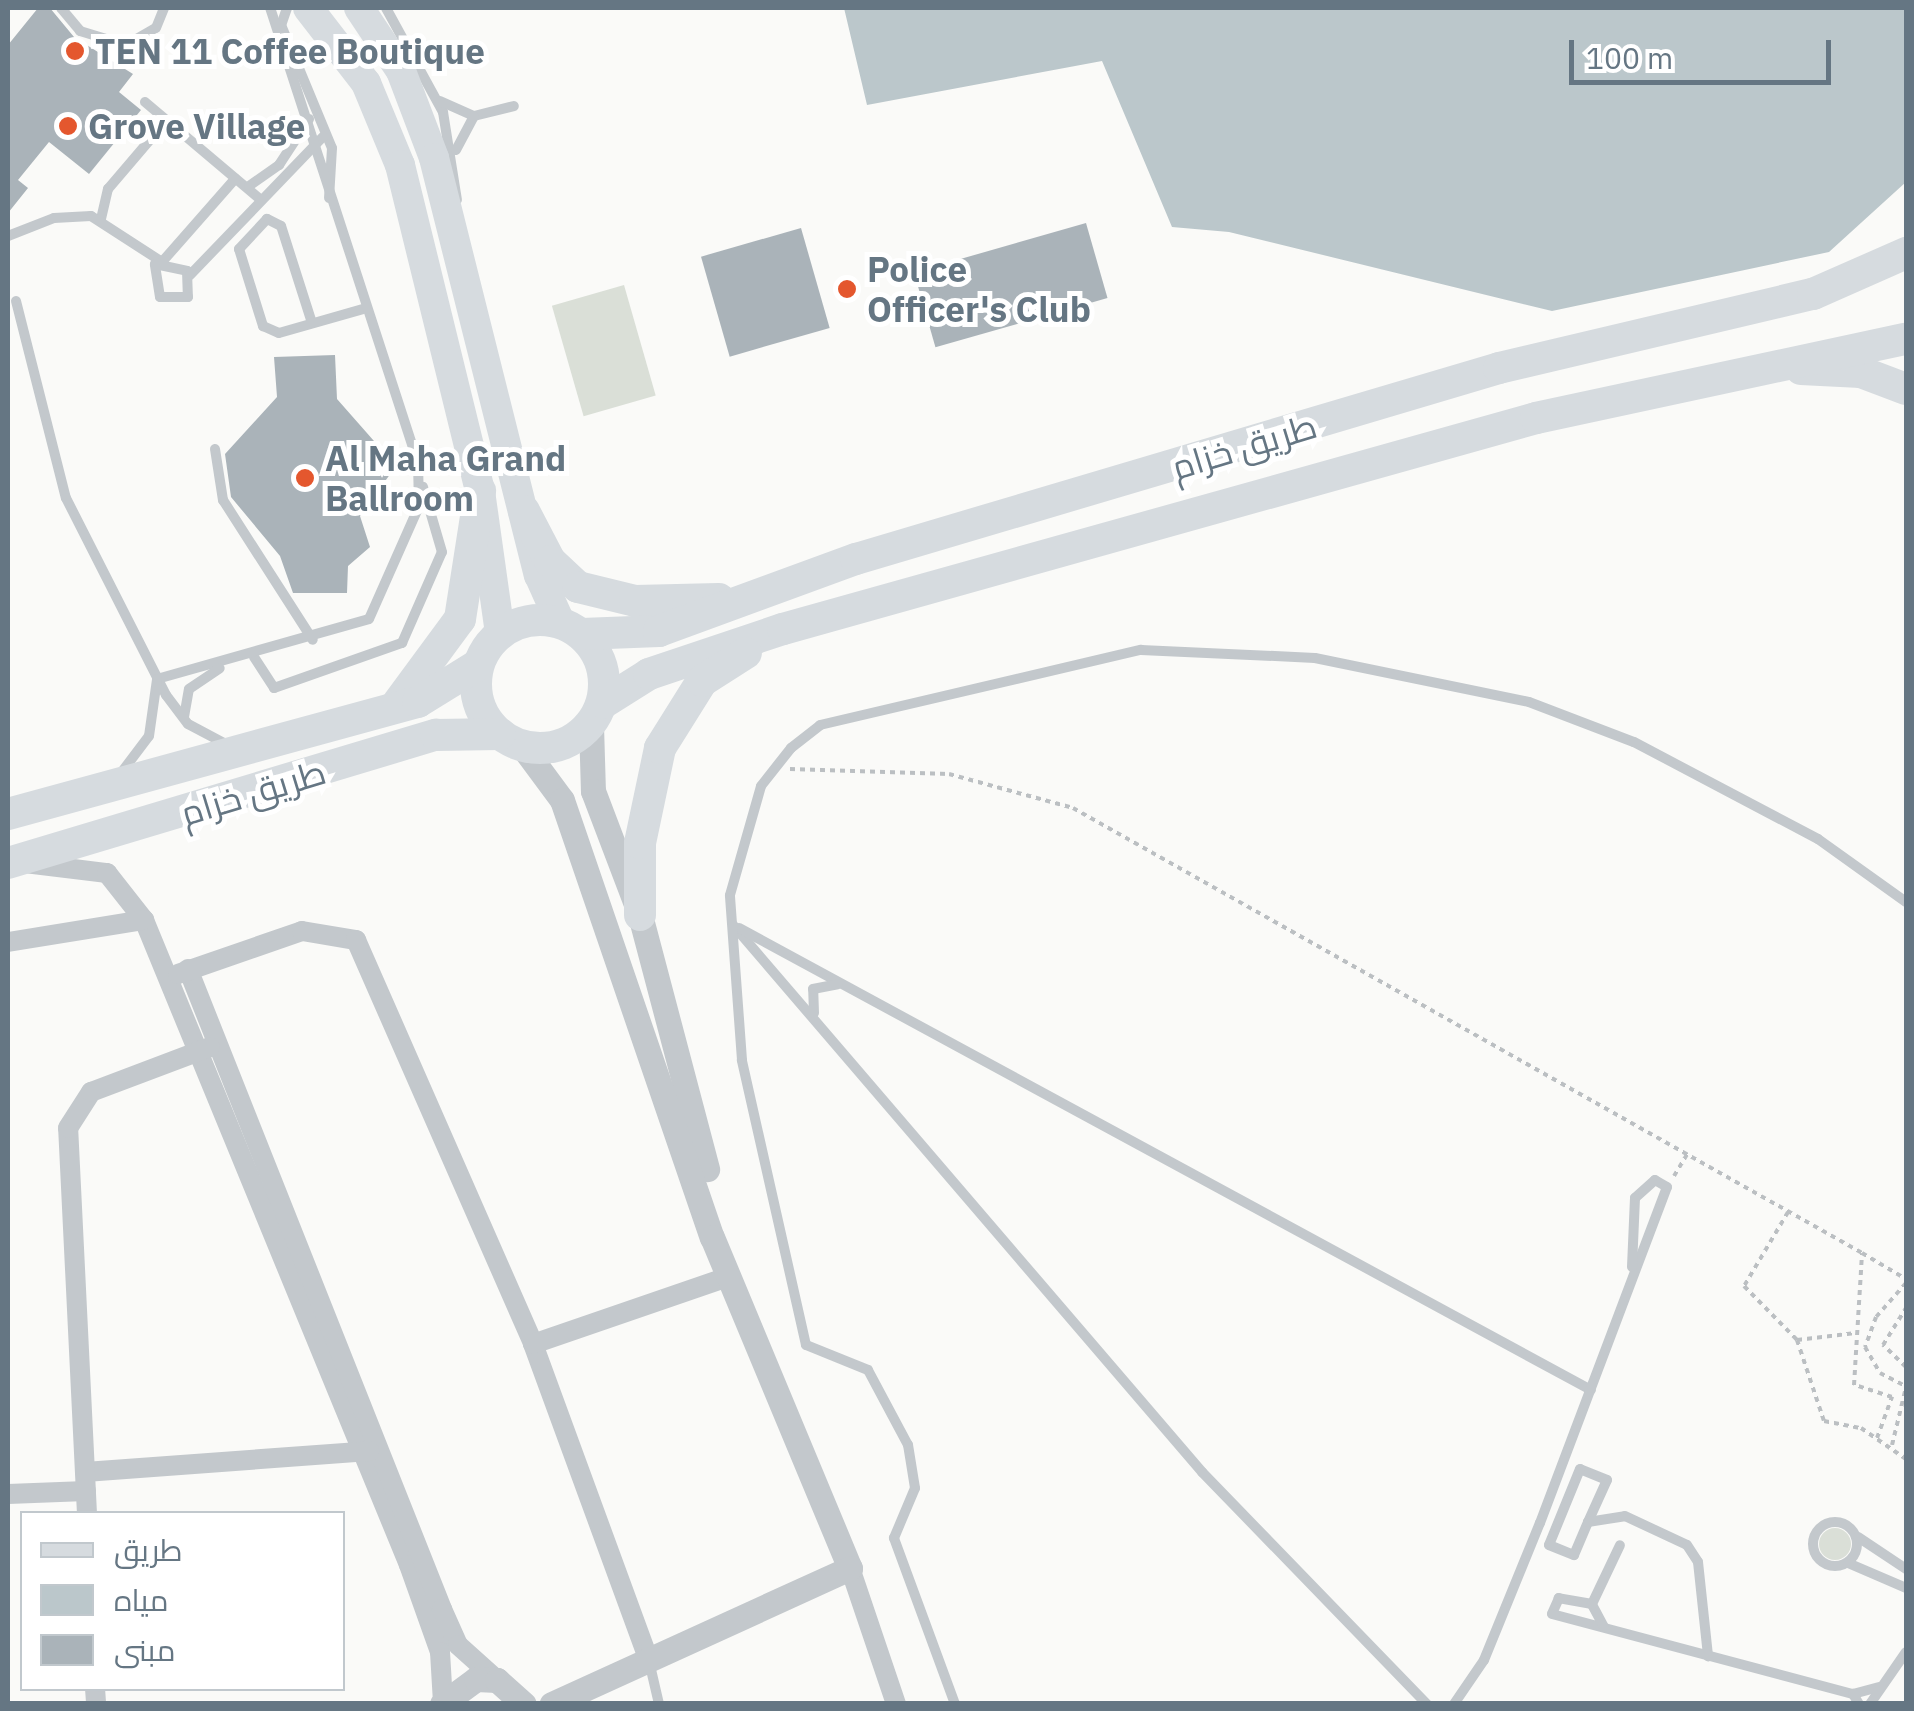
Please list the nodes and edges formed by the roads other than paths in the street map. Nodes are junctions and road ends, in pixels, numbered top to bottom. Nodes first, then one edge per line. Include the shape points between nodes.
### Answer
1 (61, 8) edge
2 (164, 8) edge
3 (270, 8) edge
4 (287, 8) edge
5 (308, 8) edge
6 (359, 8) edge
7 (386, 8) edge
8 (438, 100) junction
9 (145, 102) dead end
10 (514, 106) dead end
11 (474, 116) junction
12 (314, 117) junction
13 (166, 121) junction
14 (323, 137) junction
15 (456, 150) junction
16 (235, 179) junction
17 (249, 186) junction
18 (261, 200) junction
19 (101, 219) junction
20 (8, 236) edge
21 (1906, 254) edge
22 (155, 264) junction
23 (464, 271) junction
24 (190, 275) junction
25 (16, 301) dead end
26 (363, 308) junction
27 (312, 323) junction
28 (1906, 339) edge
29 (1706, 378) junction
30 (1906, 388) edge
31 (215, 448) dead end
32 (421, 482) junction
33 (480, 491) junction
34 (524, 511) junction
35 (753, 598) junction
36 (571, 628) junction
37 (784, 629) junction
38 (500, 633) junction
39 (313, 640) junction
40 (254, 658) junction
41 (478, 665) junction
42 (221, 667) junction
43 (157, 680) junction
44 (389, 712) junction
45 (597, 714) junction
46 (185, 721) junction
47 (511, 740) junction
48 (270, 742) junction
49 (98, 792) junction
50 (8, 814) edge
51 (10, 862) edge
52 (1906, 902) edge
53 (640, 914) junction
54 (144, 920) junction
55 (732, 924) junction
56 (8, 942) edge
57 (188, 970) junction
58 (167, 979) junction
59 (845, 984) junction
60 (816, 1018) junction
61 (206, 1048) junction
62 (728, 1266) junction
63 (1632, 1267) junction
64 (533, 1344) junction
65 (1591, 1390) junction
66 (367, 1452) junction
67 (85, 1482) junction
68 (8, 1494) edge
69 (87, 1511) edge
70 (1588, 1522) junction
71 (1856, 1534) junction
72 (1620, 1546) dead end
73 (1848, 1563) junction
74 (850, 1568) junction
75 (1906, 1569) edge
76 (1906, 1588) edge
77 (1592, 1604) junction
78 (1608, 1630) junction
79 (1906, 1652) edge
80 (1708, 1656) junction
81 (648, 1658) junction
82 (1884, 1684) junction
83 (512, 1691) edge
84 (560, 1697) edge
85 (1856, 1699) edge
86 (442, 1703) edge
87 (659, 1704) edge
88 (896, 1704) edge
89 (955, 1704) edge
90 (1427, 1704) edge
91 (1454, 1704) edge
92 (1870, 1704) edge

1 - 2 lane via 80,31 126,45 156,28
3 - 12 lane
4 - 12 lane via 281,25
5 - 33 main road via 386,122
6 - 23 main road via 419,112
7 - 8 lane
8 - 11 lane
8 - 15 lane
9 - 13 lane
10 - 11 lane
11 - 15 lane
12 - 14 lane
12 - 17 lane via 279,164
13 - 16 lane
13 - 19 lane via 108,189
14 - 18 lane
14 - 26 lane via 328,199
15 - 23 lane
16 - 17 lane
16 - 22 lane via 175,254
17 - 18 lane
18 - 24 lane
19 - 20 lane via 63,216
19 - 22 lane
21 - 35 main road, طريق خزام via 1813,294 1500,368
22 - 24 lane
22 - 24 lane via 165,301 188,297
23 - 34 main road
25 - 43 lane via 66,498
26 - 27 lane
26 - 32 lane
27 - 27 lane via 279,333 260,322 239,249 267,220 281,226
28 - 29 main road, طريق خزام
29 - 30 main road via 1818,367
29 - 37 main road, طريق خزام
31 - 39 lane via 223,500
32 - 39 lane via 416,520 378,611
32 - 40 lane via 442,552 408,636 274,688
33 - 38 main road
33 - 44 main road via 460,619 426,676
34 - 35 main road via 550,561 578,587 635,601
34 - 36 main road
35 - 36 main road, طريق خزام via 636,637
36 - 38 main road
36 - 45 main road via 605,678
37 - 45 main road, طريق خزام via 649,674
37 - 53 main road via 702,682 676,712 640,843
38 - 41 main road
39 - 40 lane
40 - 42 lane
41 - 44 main road, طريق خزام via 442,693
41 - 47 main road via 476,690
42 - 43 lane
42 - 46 lane via 188,689
43 - 46 lane
43 - 49 lane via 149,736
44 - 48 main road, طريق خزام
45 - 47 main road via 559,744
45 - 53 street via 593,791
46 - 48 lane via 218,742
47 - 51 main road, طريق خزام via 436,735
47 - 62 street via 562,800
48 - 49 main road, طريق خزام
49 - 50 main road, طريق خزام
51 - 54 street via 107,874
52 - 55 lane via 1818,839 1634,742 1528,702 1315,658 1141,650 820,725 775,768 742,839
53 - 62 street
54 - 56 street
54 - 58 street
55 - 59 lane
55 - 60 lane
55 - 89 lane via 742,1060 806,1345 868,1370 908,1444 915,1488 894,1538
57 - 58 street
57 - 61 street
57 - 64 street via 302,931 356,940
58 - 61 street
59 - 60 lane via 813,988
59 - 65 lane
60 - 90 lane via 1202,1472
61 - 66 street
61 - 67 street via 91,1092 68,1128
62 - 64 street
62 - 74 street
63 - 63 lane via 1635,1198 1642,1184 1668,1186
63 - 65 lane
64 - 81 street
65 - 91 lane via 1516,1587
66 - 67 street
66 - 83 street via 458,1645
66 - 86 street via 440,1652
67 - 68 street
67 - 69 street
70 - 70 lane via 1607,1480 1580,1469 1550,1545 1574,1555
70 - 80 lane via 1625,1516 1688,1545 1698,1562
71 - 73 lane
71 - 73 lane via 1829,1522 1813,1539 1820,1560
71 - 75 lane
72 - 77 lane
73 - 76 lane
74 - 81 street
74 - 88 street
77 - 78 lane via 1592,1618
77 - 78 lane via 1559,1598 1552,1614
78 - 80 lane
79 - 82 lane
80 - 85 lane
81 - 84 street
81 - 87 lane
82 - 85 lane
82 - 92 lane
83 - 84 street
83 - 86 street via 457,1686

